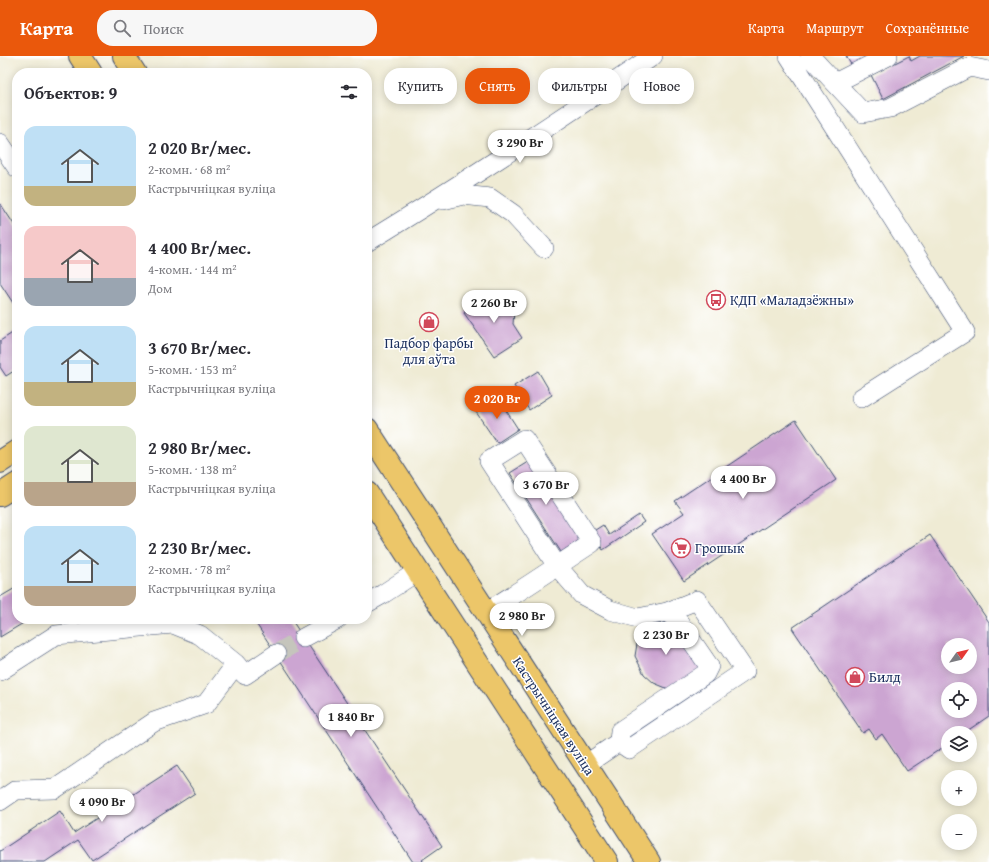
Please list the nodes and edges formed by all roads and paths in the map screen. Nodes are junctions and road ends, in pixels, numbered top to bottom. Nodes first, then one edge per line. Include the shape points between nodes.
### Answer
1 (80, 56) edge
2 (124, 56) edge
3 (653, 56) edge
4 (789, 56) edge
5 (810, 56) edge
6 (876, 59) edge
7 (88, 68) edge
8 (132, 68) edge
9 (989, 71) edge
10 (834, 83) junction
11 (0, 143) edge
12 (12, 161) edge
13 (432, 203) junction
14 (372, 239) edge
15 (544, 248) dead end
16 (861, 398) dead end
17 (372, 438) edge
18 (12, 454) edge
19 (0, 462) edge
20 (12, 487) edge
21 (0, 495) edge
22 (372, 501) edge
23 (557, 566) junction
24 (418, 571) junction
25 (372, 600) edge
26 (486, 612) junction
27 (667, 612) junction
28 (329, 624) edge
29 (303, 638) tunnel mouth
30 (276, 654) tunnel mouth
31 (236, 664) junction
32 (0, 671) edge
33 (619, 742) junction
34 (585, 765) junction
35 (0, 801) edge
36 (607, 862) edge
37 (649, 862) edge

1 - 7 main road
2 - 8 main road
3 - 13 street via 529,146
4 - 16 street via 965,332
5 - 10 street
6 - 10 street
9 - 10 street via 969,67 890,108 863,113
11 - 12 street
13 - 14 street
13 - 15 street via 463,195 490,198 513,214
17 - 26 main road, Кастрычніцкая вуліца
18 - 19 main road
20 - 21 main road
22 - 24 main road
23 - 23 street via 592,543 524,438 489,461
23 - 26 street
23 - 27 street via 582,595 610,610 638,618
24 - 25 street
24 - 36 main road
26 - 34 main road, Кастрычніцкая вуліца
27 - 33 street via 678,621 709,666 705,674 620,731
27 - 33 street via 697,600 745,671 629,749
28 - 29 street
30 - 31 street via 245,675
31 - 32 street via 200,635 173,624 56,635
31 - 35 street via 206,704 154,722 55,789 16,790
33 - 34 street
34 - 37 main road, Кастрычніцкая вуліца

